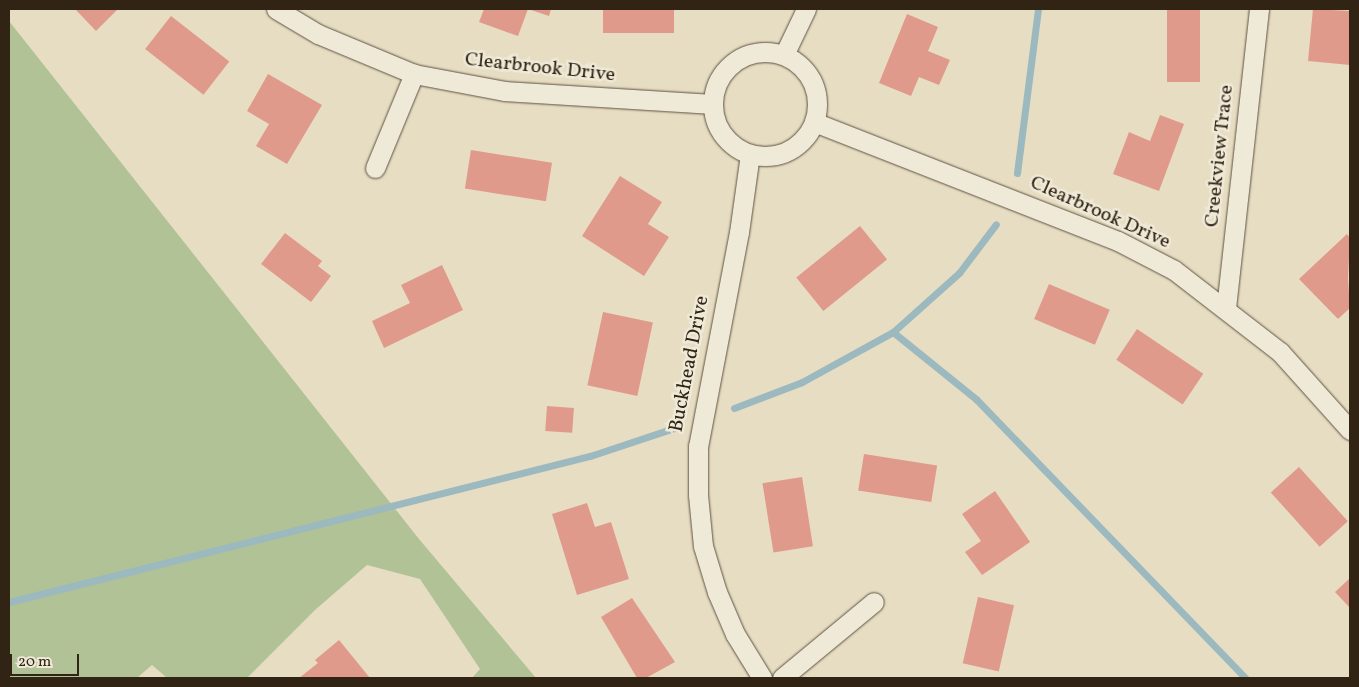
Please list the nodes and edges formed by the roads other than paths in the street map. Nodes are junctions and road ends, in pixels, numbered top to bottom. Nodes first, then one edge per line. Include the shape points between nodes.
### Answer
1 (276, 9) edge
2 (806, 9) edge
3 (1258, 9) edge
4 (784, 55) junction
5 (414, 74) junction
6 (712, 104) junction
7 (814, 122) junction
8 (750, 154) junction
9 (375, 168) dead end
10 (1226, 308) junction
11 (1350, 430) edge
12 (874, 602) dead end
13 (762, 678) edge
14 (782, 678) edge

1 - 5 street, Clearbrook Drive via 318,34
2 - 4 street
3 - 10 street, Creekview Trace
4 - 6 street via 755,52 737,59 722,72 714,86
4 - 7 street via 803,68 816,93
5 - 6 street, Clearbrook Drive via 505,91
5 - 9 street
6 - 8 street via 716,124 728,142
7 - 8 street via 807,135 784,152
7 - 10 street, Clearbrook Drive via 1118,241 1174,270
8 - 13 street, Buckhead Drive via 739,232 698,446 698,495 703,546 717,592 735,634
10 - 11 street, Clearbrook Drive via 1280,352
12 - 14 street

